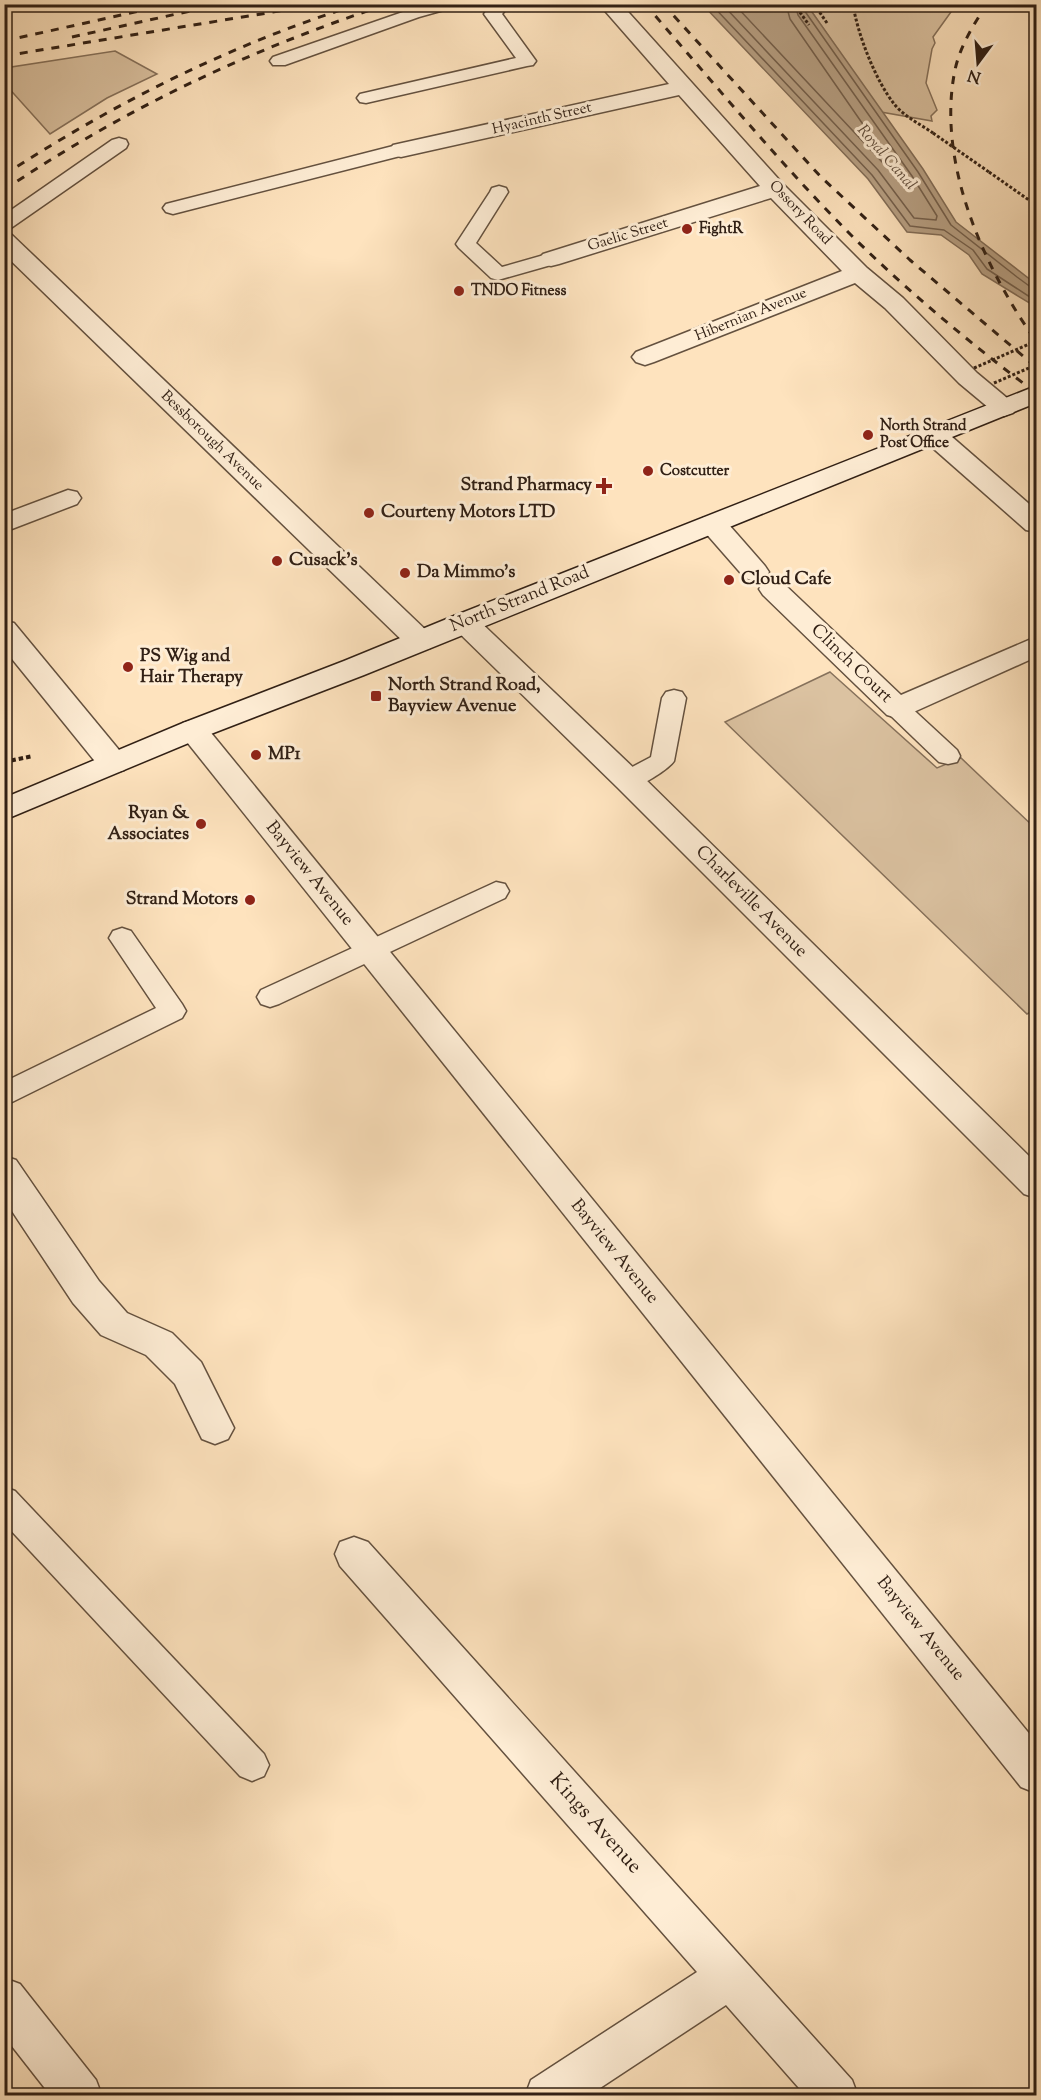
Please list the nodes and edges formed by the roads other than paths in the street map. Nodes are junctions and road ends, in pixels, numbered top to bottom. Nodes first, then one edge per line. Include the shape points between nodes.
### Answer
1 (609, 4) edge
2 (501, 5) edge
3 (279, 61) dead end
4 (684, 87) junction
5 (366, 98) dead end
6 (119, 144) dead end
7 (401, 150) joint
8 (775, 189) junction
9 (499, 192) dead end
10 (173, 208) dead end
11 (4, 224) edge
12 (4, 240) edge
13 (551, 260) joint
14 (858, 273) junction
15 (645, 357) dead end
16 (1020, 401) edge
17 (935, 436) junction
18 (68, 498) dead end
19 (4, 524) edge
20 (713, 524) junction
21 (1036, 524) edge
22 (464, 622) junction
23 (4, 630) edge
24 (420, 641) junction
25 (1036, 646) edge
26 (674, 698) dead end
27 (897, 708) junction
28 (193, 730) junction
29 (948, 756) dead end
30 (113, 763) junction
31 (628, 780) junction
32 (4, 810) edge
33 (496, 891) dead end
34 (122, 938) dead end
35 (370, 949) junction
36 (270, 997) dead end
37 (4, 1095) edge
38 (4, 1170) edge
39 (1036, 1184) edge
40 (215, 1428) dead end
41 (9, 1514) edge
42 (354, 1554) dead end
43 (252, 1766) dead end
44 (1036, 1773) edge
45 (731, 1976) junction
46 (4, 2001) edge
47 (80, 2096) edge
48 (548, 2096) edge
49 (836, 2096) edge

1 - 4 street, Ossory Road
2 - 3 lane via 444,5
2 - 5 lane via 493,14 527,61
4 - 7 street, Hyacinth Street
4 - 8 street, Ossory Road
6 - 11 lane
7 - 10 lane
8 - 13 street, Gaelic Street
8 - 14 street, Ossory Road
9 - 13 lane via 466,244 498,274
12 - 24 street, Bessborough Avenue
14 - 15 street, Hibernian Avenue
14 - 16 street, Ossory Road via 894,303 968,378
16 - 17 street, North Strand Road
17 - 20 street, North Strand Road
17 - 21 street
18 - 19 street
20 - 22 street, North Strand Road
20 - 27 street, Clinch Court via 764,581
22 - 24 street, North Strand Road
22 - 31 street, Charleville Avenue
23 - 30 street
24 - 28 street, North Strand Road
25 - 27 street, Clinch Court
26 - 31 lane via 662,761
27 - 29 lane
28 - 30 street, North Strand Road
28 - 35 street, Bayview Avenue
30 - 32 street, North Strand Road
31 - 39 street, Charleville Avenue
33 - 35 lane
34 - 37 lane via 173,1011
35 - 36 lane
35 - 44 street, Bayview Avenue
38 - 40 street via 86,1292 114,1324 159,1344 188,1373
41 - 43 lane
42 - 45 street, Kings Avenue
45 - 48 street
45 - 49 street, Kings Avenue
46 - 47 street

